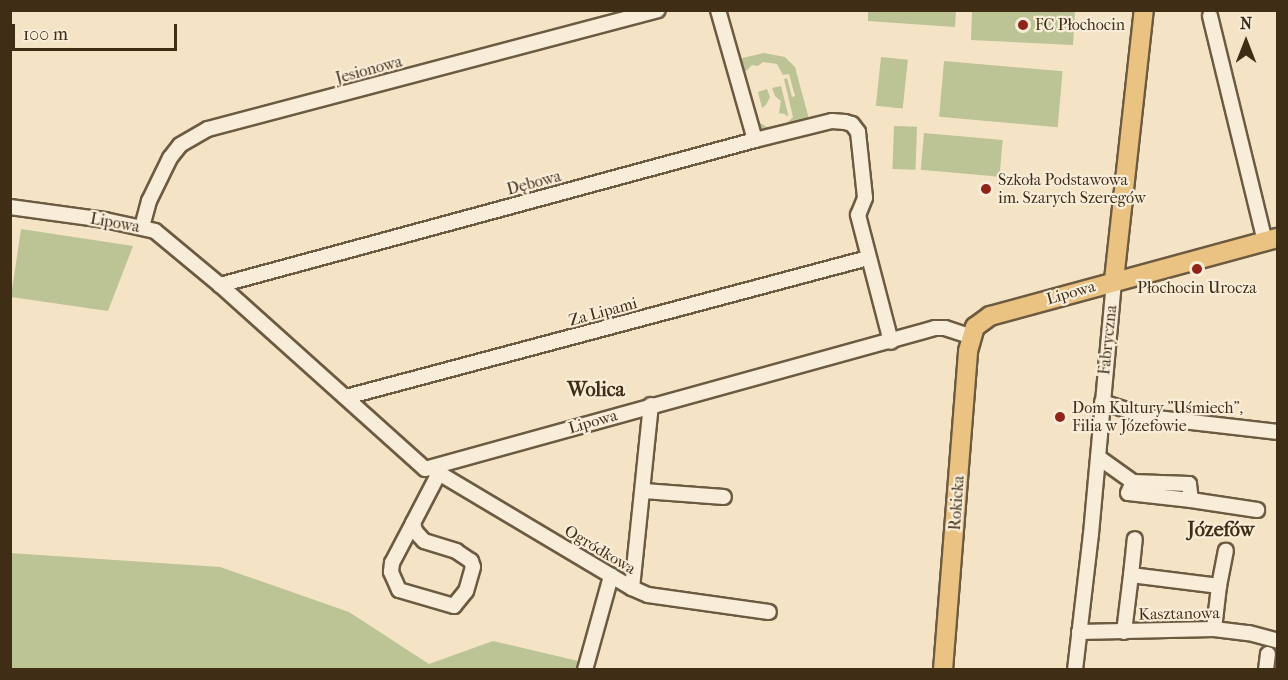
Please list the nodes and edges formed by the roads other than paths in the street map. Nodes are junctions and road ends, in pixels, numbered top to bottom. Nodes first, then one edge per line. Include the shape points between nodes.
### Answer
1 (658, 10) edge
2 (718, 10) edge
3 (1144, 10) edge
4 (1210, 16) dead end
5 (754, 140) junction
6 (10, 207) edge
7 (142, 227) junction
8 (1271, 240) edge
9 (868, 258) junction
10 (1114, 280) junction
11 (220, 285) junction
12 (970, 336) junction
13 (891, 342) junction
14 (346, 397) junction
15 (1102, 402) junction
16 (651, 405) junction
17 (1278, 432) edge
18 (1098, 457) junction
19 (435, 471) junction
20 (644, 491) junction
21 (724, 497) dead end
22 (1257, 510) dead end
23 (413, 523) junction
24 (1135, 539) dead end
25 (1226, 551) dead end
26 (1131, 575) junction
27 (612, 576) junction
28 (1219, 586) junction
29 (632, 588) junction
30 (769, 612) dead end
31 (1214, 629) junction
32 (1079, 632) junction
33 (1124, 632) junction
34 (1278, 641) edge
35 (1268, 654) dead end
36 (585, 669) edge
37 (943, 669) edge
38 (1075, 669) edge
39 (1266, 669) edge

1 - 7 street, Jesionowa via 208,129 180,145 170,158 148,201
2 - 5 street
3 - 10 main road, Fabryczna
4 - 8 street
5 - 9 street, Dębowa via 832,122 845,122 857,128 865,198 858,215
5 - 11 street, Dębowa
6 - 7 street, Lipowa
7 - 11 street, Lipowa via 155,231
8 - 10 main road, Lipowa
9 - 13 street
9 - 14 street, Za Lipami
10 - 12 main road, Lipowa via 990,316
10 - 15 street, Fabryczna
11 - 14 street, Lipowa
12 - 13 street, Lipowa via 935,328
12 - 37 main road, Rokicka
13 - 16 street, Lipowa
14 - 19 street, Lipowa via 425,469
15 - 17 street via 1148,417
15 - 18 street, Fabryczna
16 - 19 street, Lipowa
16 - 20 street
18 - 22 street via 1133,482 1128,493
18 - 32 street, Fabryczna
19 - 23 street
19 - 27 street, Ogródkowa
20 - 21 street
20 - 29 street
23 - 23 street via 392,563 393,581 399,590 454,606 466,591 471,561 456,551 424,542
24 - 26 street
25 - 28 street
26 - 28 street
26 - 33 street
27 - 29 street, Ogródkowa
27 - 36 street
28 - 31 street
29 - 30 street, Ogródkowa via 648,595
31 - 33 street, Kasztanowa
31 - 34 street, Kasztanowa
32 - 33 street, Kasztanowa
32 - 38 street, Fabryczna
35 - 39 street

